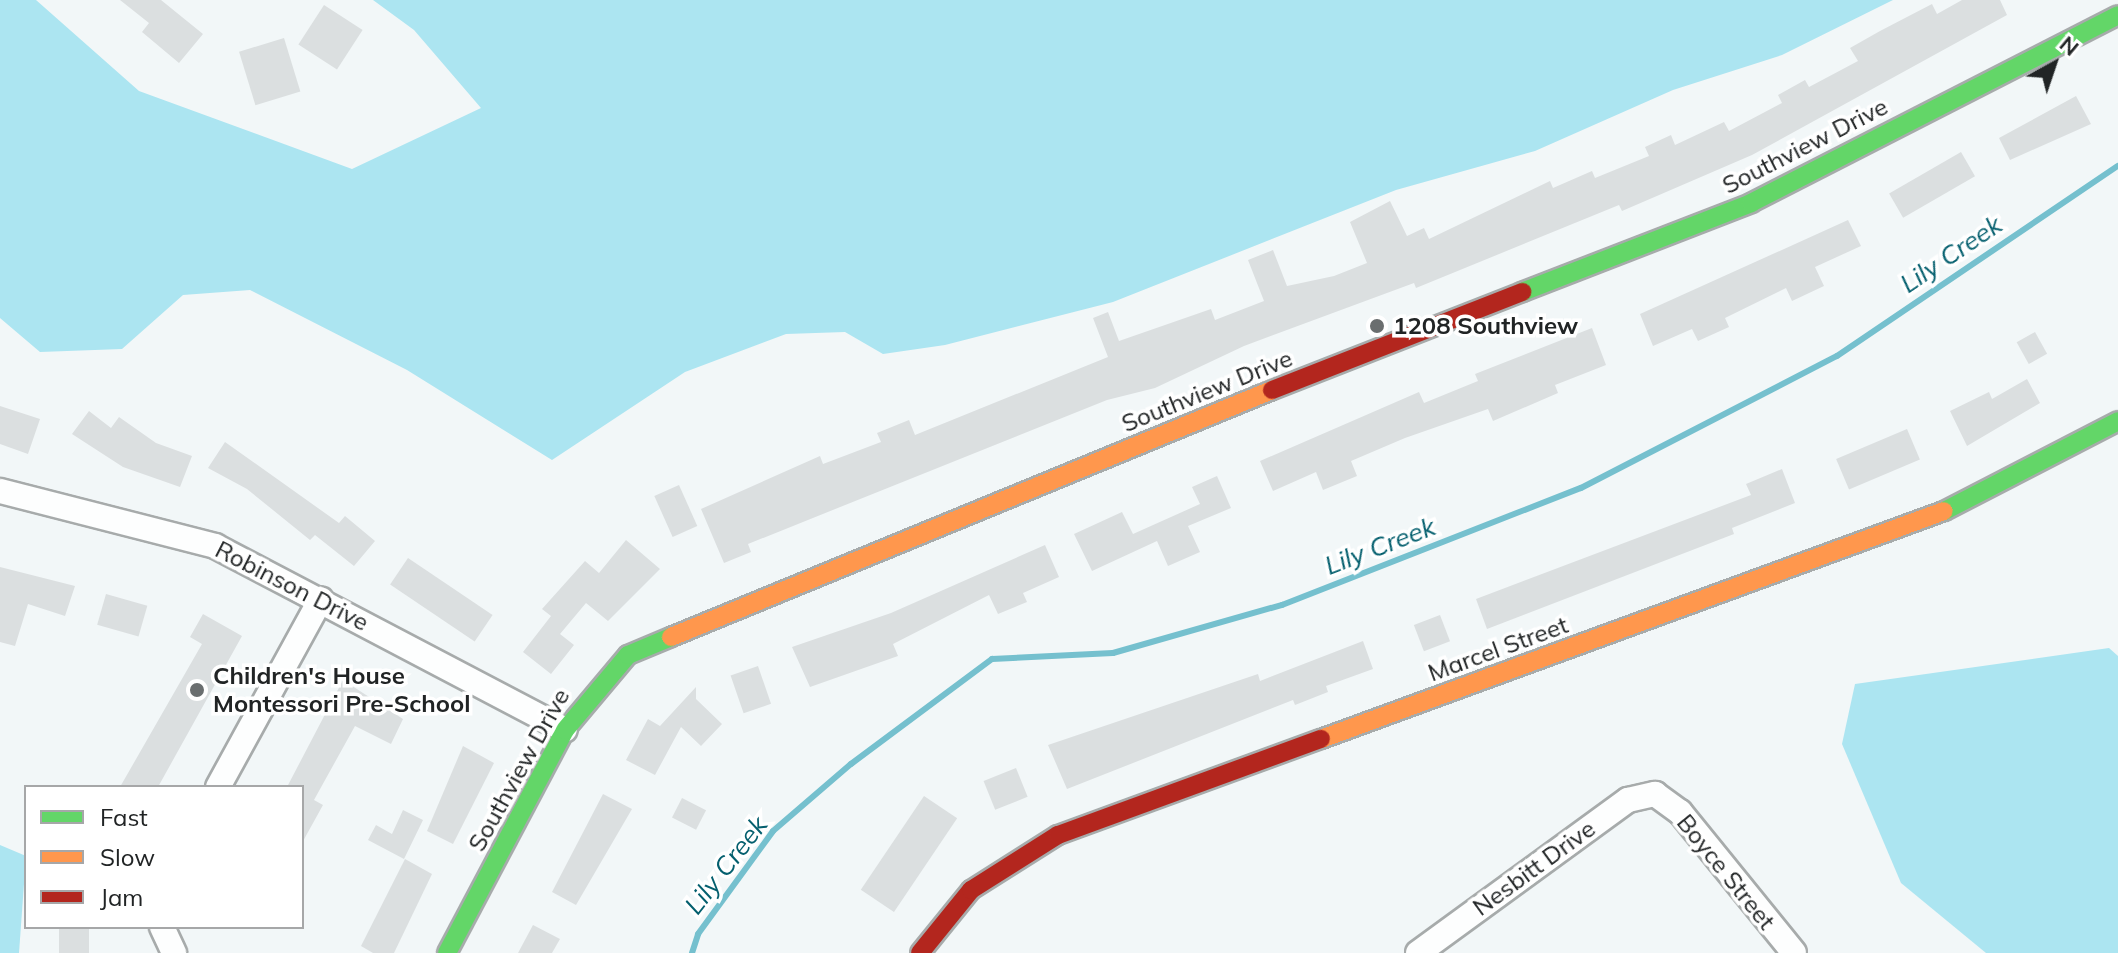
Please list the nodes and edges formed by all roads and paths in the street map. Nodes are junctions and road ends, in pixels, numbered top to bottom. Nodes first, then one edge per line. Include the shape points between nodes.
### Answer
1 (2118, 15) edge
2 (2118, 421) edge
3 (0, 491) edge
4 (321, 599) junction
5 (565, 730) junction
6 (219, 785) edge
7 (1655, 794) joint
8 (163, 929) edge
9 (174, 953) edge
10 (447, 953) edge
11 (920, 953) edge
12 (1418, 953) edge
13 (1794, 953) edge

1 - 5 street, Southview Drive via 1751,203 645,646 611,669
2 - 11 street, Marcel Street via 1936,515 1058,835 971,890
3 - 4 street, Robinson Drive via 174,531
4 - 5 street, Robinson Drive
4 - 6 street
5 - 10 street, Southview Drive
7 - 12 street, Nesbitt Drive via 1628,800
7 - 13 street, Boyce Street via 1680,812
8 - 9 street

